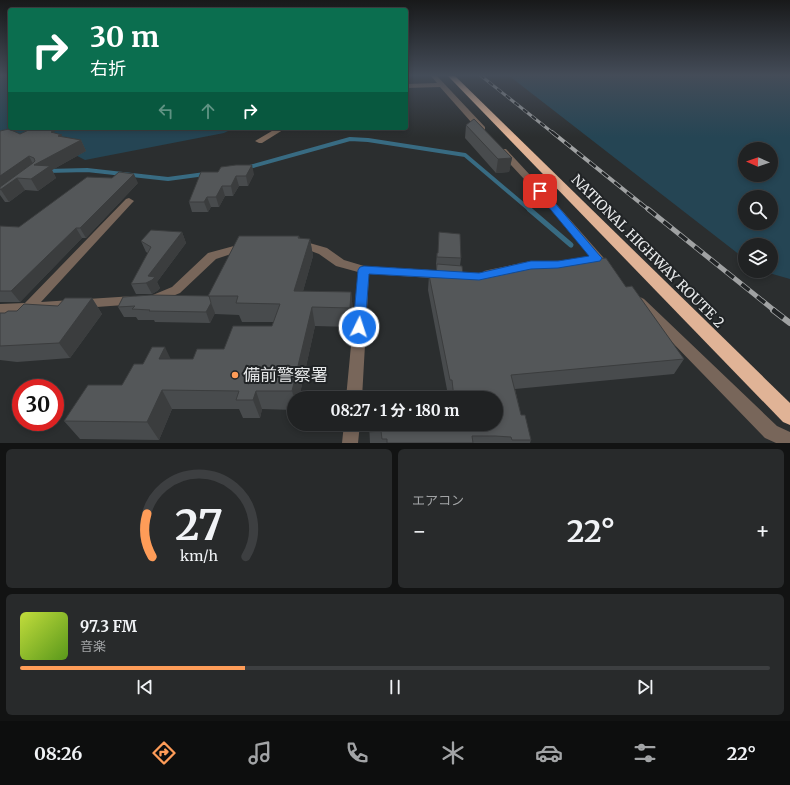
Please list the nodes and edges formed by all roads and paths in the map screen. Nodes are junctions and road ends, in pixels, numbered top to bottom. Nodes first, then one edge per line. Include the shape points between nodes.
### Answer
1 (458, 96) edge
2 (462, 96) edge
3 (278, 130) edge
4 (259, 141) dead end
5 (129, 201) dead end
6 (286, 243) edge
7 (254, 244) edge
8 (597, 258) junction
9 (581, 261) edge
10 (544, 265) edge
11 (364, 270) junction
12 (456, 275) edge
13 (614, 275) edge
14 (479, 276) edge
15 (630, 292) edge
16 (29, 307) junction
17 (0, 309) edge
18 (355, 391) edge
19 (790, 416) edge
20 (351, 431) edge
21 (790, 441) edge
22 (350, 443) edge

1 - 8 street via 491,138
2 - 19 highway, NATIONAL HIGHWAY ROUTE 2
3 - 4 street
5 - 16 street
6 - 11 street via 302,243 323,251 340,263
7 - 16 street via 212,256 176,290 154,300
8 - 9 street
8 - 13 street
10 - 14 street via 531,265
11 - 12 street
11 - 18 street
15 - 21 street via 771,432
16 - 17 street
20 - 22 street

